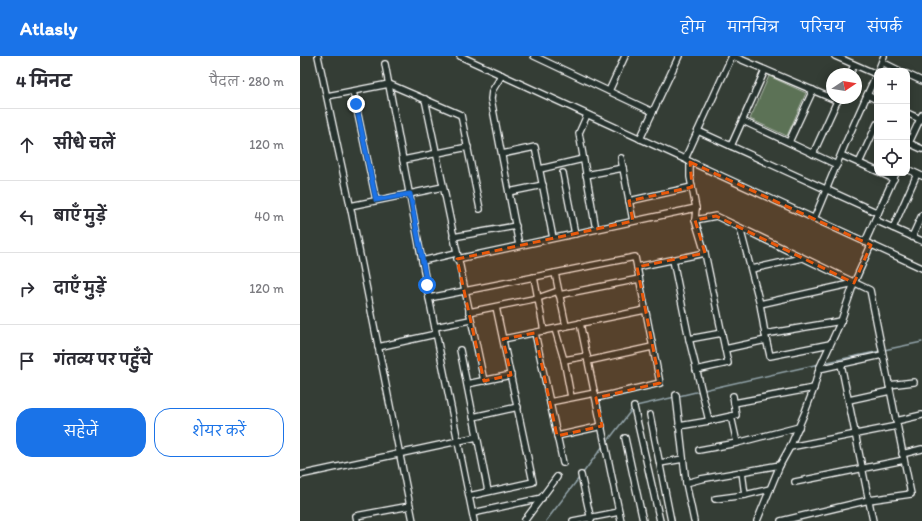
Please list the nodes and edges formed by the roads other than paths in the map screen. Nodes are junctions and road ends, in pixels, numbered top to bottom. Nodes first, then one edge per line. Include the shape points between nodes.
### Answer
1 (318, 56) edge
2 (460, 56) edge
3 (534, 56) edge
4 (679, 56) edge
5 (732, 56) edge
6 (835, 56) edge
7 (884, 56) edge
8 (623, 57) edge
9 (882, 62) junction
10 (385, 64) dead end
11 (854, 65) junction
12 (853, 68) edge
13 (879, 68) edge
14 (894, 68) edge
15 (765, 70) junction
16 (874, 72) edge
17 (502, 75) junction
18 (910, 75) edge
19 (874, 80) edge
20 (922, 81) edge
21 (389, 84) junction
22 (813, 90) junction
23 (353, 91) junction
24 (609, 91) junction
25 (826, 95) edge
26 (867, 95) junction
27 (326, 96) junction
28 (874, 98) edge
29 (425, 99) junction
30 (836, 104) edge
31 (653, 112) junction
32 (587, 114) junction
33 (910, 114) edge
34 (921, 117) edge
35 (743, 121) junction
36 (874, 130) edge
37 (698, 131) junction
38 (640, 139) junction
39 (910, 141) edge
40 (789, 142) junction
41 (731, 146) junction
42 (910, 146) edge
43 (468, 147) junction
44 (922, 149) edge
45 (436, 154) junction
46 (502, 154) junction
47 (813, 154) junction
48 (841, 155) junction
49 (621, 158) dead end
50 (584, 159) junction
51 (404, 160) junction
52 (688, 161) junction
53 (859, 163) junction
54 (837, 164) junction
55 (540, 168) junction
56 (623, 168) junction
57 (874, 170) edge
58 (910, 170) edge
59 (563, 173) dead end
60 (920, 175) edge
61 (586, 176) junction
62 (895, 176) edge
63 (543, 185) junction
64 (443, 187) junction
65 (692, 187) junction
66 (826, 189) junction
67 (509, 192) junction
68 (410, 194) junction
69 (376, 200) junction
70 (629, 201) junction
71 (350, 206) junction
72 (696, 208) junction
73 (480, 209) dead end
74 (878, 212) junction
75 (922, 215) edge
76 (814, 219) junction
77 (695, 220) junction
78 (875, 220) junction
79 (633, 221) junction
80 (595, 224) dead end
81 (516, 226) junction
82 (740, 228) junction
83 (893, 228) junction
84 (575, 234) junction
85 (453, 237) junction
86 (912, 237) junction
87 (553, 238) junction
88 (922, 241) edge
89 (865, 242) junction
90 (519, 245) junction
91 (871, 245) junction
92 (705, 253) junction
93 (457, 256) junction
94 (803, 258) junction
95 (673, 260) junction
96 (422, 261) junction
97 (637, 267) junction
98 (922, 268) edge
99 (752, 269) junction
100 (555, 273) junction
101 (534, 277) junction
102 (639, 279) junction
103 (854, 283) junction
104 (464, 291) junction
105 (559, 293) junction
106 (429, 298) junction
107 (538, 298) junction
108 (760, 304) junction
109 (496, 307) junction
110 (645, 310) junction
111 (469, 312) junction
112 (470, 320) junction
113 (841, 321) junction
114 (580, 323) junction
115 (566, 326) junction
116 (435, 327) junction
117 (555, 329) junction
118 (544, 331) junction
119 (535, 333) junction
120 (722, 333) junction
121 (436, 334) junction
122 (765, 337) junction
123 (503, 339) junction
124 (689, 339) junction
125 (830, 344) junction
126 (378, 347) junction
127 (652, 347) junction
128 (725, 349) junction
129 (460, 350) dead end
130 (882, 354) junction
131 (588, 358) junction
132 (564, 360) junction
133 (841, 364) junction
134 (819, 369) junction
135 (696, 370) junction
136 (511, 376) junction
137 (484, 381) junction
138 (914, 382) dead end
139 (467, 384) junction
140 (814, 388) junction
141 (889, 388) junction
142 (595, 395) junction
143 (676, 395) dead end
144 (571, 396) junction
145 (733, 396) dead end
146 (849, 400) junction
147 (550, 402) junction
148 (734, 403) junction
149 (634, 406) dead end
150 (518, 407) junction
151 (650, 414) dead end
152 (922, 415) edge
153 (731, 416) junction
154 (473, 417) junction
155 (709, 422) junction
156 (896, 423) junction
157 (602, 426) junction
158 (679, 426) junction
159 (799, 427) junction
160 (855, 434) junction
161 (557, 436) junction
162 (477, 437) junction
163 (625, 438) dead end
164 (458, 441) junction
165 (738, 443) junction
166 (790, 447) junction
167 (922, 449) edge
168 (699, 450) dead end
169 (399, 454) junction
170 (902, 454) junction
171 (683, 459) junction
172 (904, 460) junction
173 (563, 463) dead end
174 (660, 463) junction
175 (780, 465) junction
176 (862, 469) junction
177 (742, 472) junction
178 (300, 475) edge
179 (581, 475) dead end
180 (557, 477) dead end
181 (794, 482) dead end
182 (686, 483) junction
183 (770, 489) junction
184 (488, 491) junction
185 (745, 494) junction
186 (469, 496) junction
187 (542, 498) junction
188 (715, 499) dead end
189 (869, 500) junction
190 (410, 506) junction
191 (473, 512) junction
192 (619, 512) junction
193 (591, 519) edge
194 (525, 520) dead end
195 (357, 521) edge
196 (413, 521) edge
197 (474, 521) edge
198 (573, 521) edge
199 (621, 521) edge
200 (643, 521) edge
201 (660, 521) edge
202 (671, 521) edge
203 (694, 521) edge
204 (757, 521) edge
205 (780, 521) edge
206 (873, 521) edge

1 - 27 street
2 - 17 street
3 - 24 street
4 - 31 street
5 - 15 street
5 - 37 street
6 - 11 street
7 - 9 street
8 - 24 street
9 - 13 street
9 - 14 street
10 - 21 street
11 - 12 street
11 - 16 street
15 - 22 street
15 - 35 street
17 - 32 street
17 - 46 street via 492,91 491,99
18 - 20 street
19 - 26 street
21 - 23 street
21 - 29 street
21 - 51 street
22 - 25 street
22 - 40 street
23 - 27 street
23 - 69 street
24 - 31 street
26 - 28 street
26 - 48 street
27 - 71 street
29 - 43 street via 461,114
29 - 45 street
30 - 47 street
31 - 38 street
32 - 38 street
32 - 50 street via 579,133
33 - 34 street
34 - 39 street
35 - 40 street
35 - 41 street
36 - 53 street
37 - 41 street
37 - 52 street
38 - 52 street
40 - 47 street
41 - 66 street
42 - 44 street
43 - 45 street
43 - 73 street
45 - 51 street
45 - 64 street
46 - 55 street via 535,148
46 - 67 street
47 - 54 street
48 - 53 street
48 - 54 street
49 - 56 street
50 - 55 street
50 - 61 street
51 - 68 street
52 - 65 street
52 - 76 street
53 - 57 street
54 - 66 street
55 - 63 street
56 - 61 street
56 - 70 street
58 - 60 street
59 - 84 street
60 - 83 street
61 - 80 street
62 - 74 street
63 - 67 street
63 - 87 street
64 - 68 street
64 - 85 street
65 - 70 street
65 - 72 street
66 - 74 street
66 - 76 street
67 - 81 street
68 - 69 street
68 - 96 street
69 - 71 street
70 - 79 street
71 - 126 street
72 - 77 street
72 - 79 street
74 - 78 street
75 - 86 street
76 - 89 street
77 - 82 street via 716,216
77 - 92 street
78 - 83 street
78 - 89 street
79 - 84 street
81 - 85 street
81 - 90 street
82 - 94 street
82 - 99 street
83 - 86 street
84 - 87 street
85 - 93 street
86 - 88 street
87 - 90 street
89 - 91 street
90 - 93 street
91 - 98 street
91 - 103 street
92 - 95 street
92 - 120 street
93 - 96 street
93 - 104 street
94 - 99 street
94 - 103 street
95 - 97 street
95 - 124 street
96 - 106 street
97 - 100 street via 635,257
97 - 102 street
99 - 108 street
100 - 101 street
100 - 105 street
101 - 104 street
101 - 107 street
102 - 105 street
102 - 110 street
103 - 108 street
103 - 113 street
103 - 130 street via 870,290
104 - 106 street
104 - 111 street
105 - 107 street
105 - 115 street
106 - 116 street
107 - 109 street
107 - 118 street
108 - 122 street
109 - 111 street
109 - 123 street
110 - 114 street
110 - 127 street
111 - 112 street
112 - 116 street
112 - 137 street
113 - 122 street
113 - 125 street
114 - 115 street
114 - 131 street
115 - 117 street
116 - 121 street
117 - 118 street
117 - 132 street
118 - 119 street
119 - 123 street
119 - 147 street
120 - 124 street
120 - 128 street
121 - 126 street
121 - 164 street
122 - 125 street via 770,356
122 - 128 street
123 - 136 street
124 - 135 street
125 - 134 street
126 - 169 street
127 - 131 street
127 - 142 street via 660,383
128 - 135 street via 728,363
129 - 139 street
130 - 133 street
130 - 141 street
131 - 132 street
131 - 142 street
132 - 144 street
133 - 134 street
133 - 146 street
134 - 140 street
135 - 155 street
136 - 137 street
136 - 150 street
137 - 139 street
138 - 141 street
139 - 154 street
140 - 148 street
140 - 159 street
141 - 146 street
141 - 156 street
142 - 144 street
142 - 157 street
143 - 158 street
144 - 147 street
145 - 148 street
146 - 160 street
147 - 161 street
148 - 153 street via 736,415
149 - 201 street
150 - 154 street
150 - 184 street via 533,482
151 - 174 street
152 - 156 street
153 - 155 street
153 - 165 street
154 - 162 street
155 - 158 street
156 - 160 street
156 - 170 street
157 - 161 street
157 - 192 street
158 - 171 street
159 - 165 street
159 - 166 street
160 - 166 street
160 - 176 street
161 - 173 street
162 - 164 street
162 - 184 street
163 - 200 street
164 - 169 street
164 - 186 street
165 - 168 street
166 - 175 street
167 - 170 street
169 - 178 street
169 - 190 street
170 - 172 street
171 - 174 street
171 - 182 street
172 - 176 street
172 - 189 street via 911,494
174 - 202 street
175 - 177 street
175 - 183 street
176 - 181 street
176 - 189 street
177 - 182 street
177 - 185 street
179 - 193 street
180 - 187 street
182 - 203 street
183 - 185 street
183 - 204 street
184 - 186 street
185 - 188 street
186 - 191 street
187 - 191 street
187 - 194 street
189 - 205 street
189 - 206 street
190 - 195 street via 356,516
190 - 196 street
191 - 197 street
192 - 193 street
192 - 199 street
193 - 198 street

